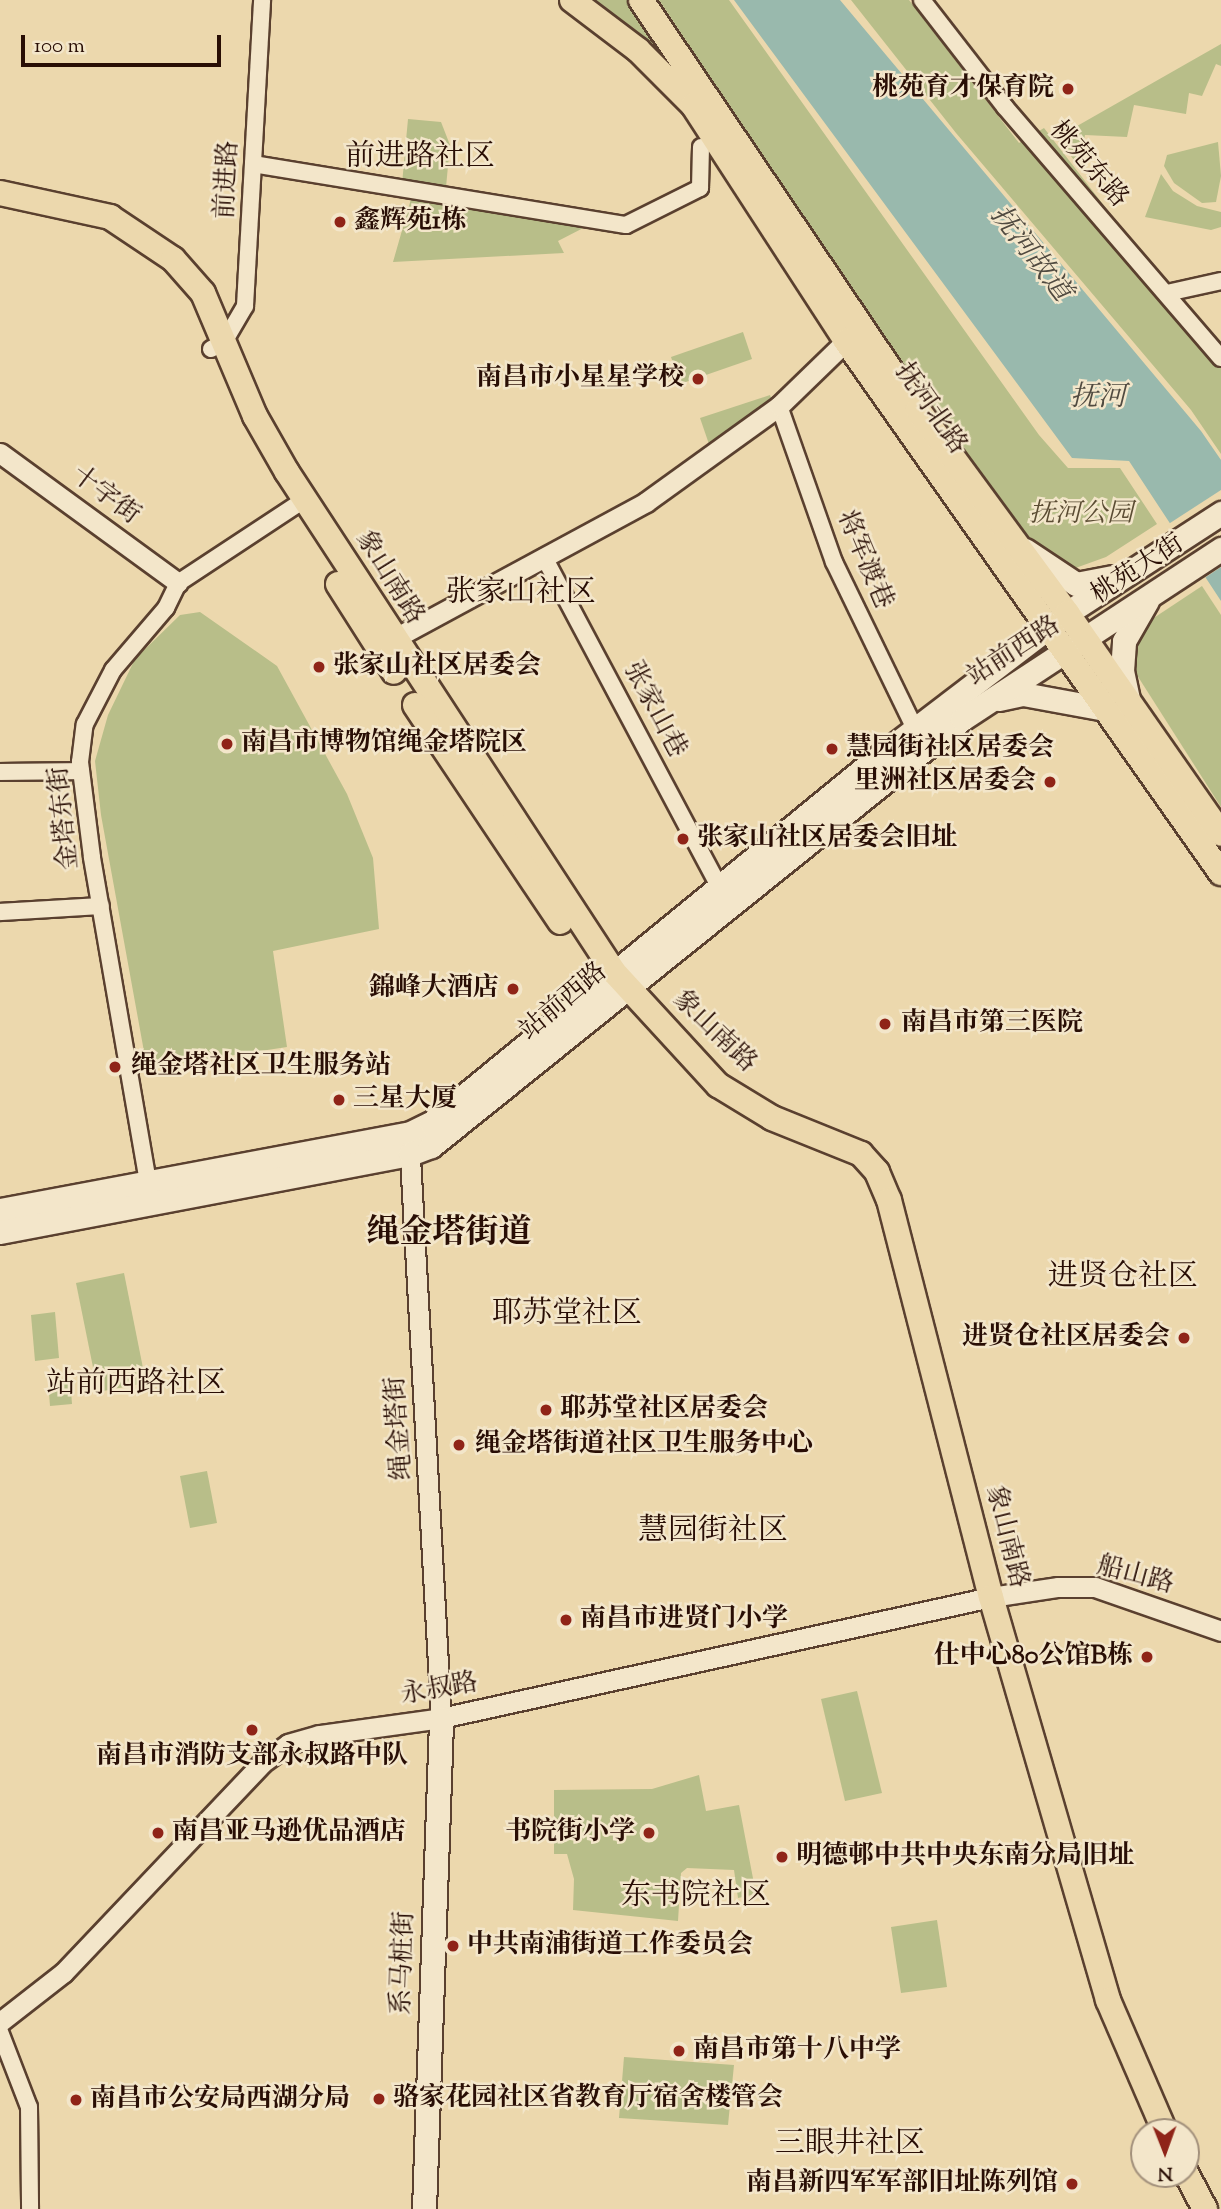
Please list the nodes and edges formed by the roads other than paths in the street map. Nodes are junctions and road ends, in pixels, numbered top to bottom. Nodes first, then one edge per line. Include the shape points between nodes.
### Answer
1 (262, 0) edge
2 (572, 0) edge
3 (641, 0) edge
4 (647, 0) edge
5 (922, 0) edge
6 (667, 36) junction
7 (701, 147) dead end
8 (253, 164) junction
9 (0, 192) edge
10 (0, 206) edge
11 (1221, 281) edge
12 (1167, 293) junction
13 (846, 341) junction
14 (217, 345) junction
15 (1221, 358) edge
16 (779, 406) junction
17 (0, 453) edge
18 (297, 504) junction
19 (1221, 513) edge
20 (1012, 540) junction
21 (1221, 549) edge
22 (544, 557) junction
23 (1132, 571) junction
24 (178, 583) junction
25 (1153, 593) junction
26 (1058, 620) junction
27 (1085, 638) junction
28 (393, 639) junction
29 (1064, 652) junction
30 (1128, 700) junction
31 (989, 701) junction
32 (1105, 709) junction
33 (915, 729) junction
34 (81, 771) junction
35 (0, 772) edge
36 (1221, 834) edge
37 (1221, 873) edge
38 (719, 886) junction
39 (101, 906) junction
40 (0, 912) edge
41 (614, 984) junction
42 (409, 1144) junction
43 (148, 1182) junction
44 (0, 1210) edge
45 (0, 1231) edge
46 (984, 1598) junction
47 (1221, 1631) edge
48 (441, 1718) junction
49 (0, 2022) edge
50 (0, 2032) edge
51 (1144, 2118) edge
52 (1159, 2118) edge
53 (1179, 2188) edge
54 (1194, 2188) edge
55 (30, 2209) edge
56 (424, 2209) edge
57 (1190, 2209) edge
58 (1205, 2209) edge

1 - 8 street, 前进路
2 - 13 main road, 抚河北路 via 638,50 693,105
3 - 6 main road, 抚河北路
4 - 6 main road
5 - 12 street, 桃苑东路 via 1005,107
6 - 20 main road, 抚河北路 via 918,410
7 - 8 street via 700,188 626,225
8 - 14 street, 前进路 via 246,306
9 - 14 main road, 象山南路 via 110,217 152,245 204,293
10 - 14 main road, 象山南路 via 100,228 162,269 191,300
11 - 12 street
12 - 15 street, 桃苑东路
13 - 16 street
13 - 26 main road, 抚河北路
14 - 18 main road, 象山南路 via 242,423
16 - 22 street via 646,502
16 - 33 street, 将军渡巷 via 834,562
17 - 24 street, 十字街
18 - 24 street, 金塔东街
18 - 28 main road, 象山南路
18 - 41 main road, 象山南路 via 473,794
19 - 23 main road, 桃苑大街
20 - 23 main road via 1076,584
20 - 26 main road, 抚河北路
21 - 25 main road, 桃苑大街
22 - 28 street
22 - 38 street, 张家山巷
23 - 26 main road, 桃苑大街
24 - 34 street, 金塔东街 via 166,607 113,670 85,724
25 - 27 main road, 桃苑大街
25 - 30 main road via 1135,617 1121,655
26 - 27 main road, 抚河北路
26 - 29 main road, 抚河北路
26 - 33 main road, 站前西路
27 - 29 main road, 站前西路
27 - 30 main road, 抚河北路
28 - 41 main road, 象山南路
29 - 31 main road, 站前西路
29 - 32 main road, 抚河北路
30 - 36 main road, 抚河北路
31 - 32 main road via 1023,694
31 - 41 main road, 站前西路
32 - 37 main road, 抚河北路
33 - 38 main road, 站前西路
34 - 35 street
34 - 39 street, 金塔东街
38 - 41 main road, 站前西路
39 - 40 street
39 - 43 street, 金塔东街
41 - 42 main road, 站前西路
41 - 46 main road, 象山南路 via 710,1099 757,1126 853,1166 873,1187
42 - 43 main road, 站前西路
42 - 45 main road, 站前西路
42 - 48 street, 绳金塔街
43 - 44 main road, 站前西路
46 - 47 street, 船山路 via 1095,1587
46 - 48 street, 永叔路
46 - 51 main road, 象山南路 via 1096,2004
46 - 52 main road, 象山南路 via 1108,2000
48 - 49 street, 永叔路 via 319,1735 288,1744 262,1763 63,1973
48 - 56 main road, 系马桩街
50 - 55 street via 29,2107
53 - 57 main road
54 - 58 main road

